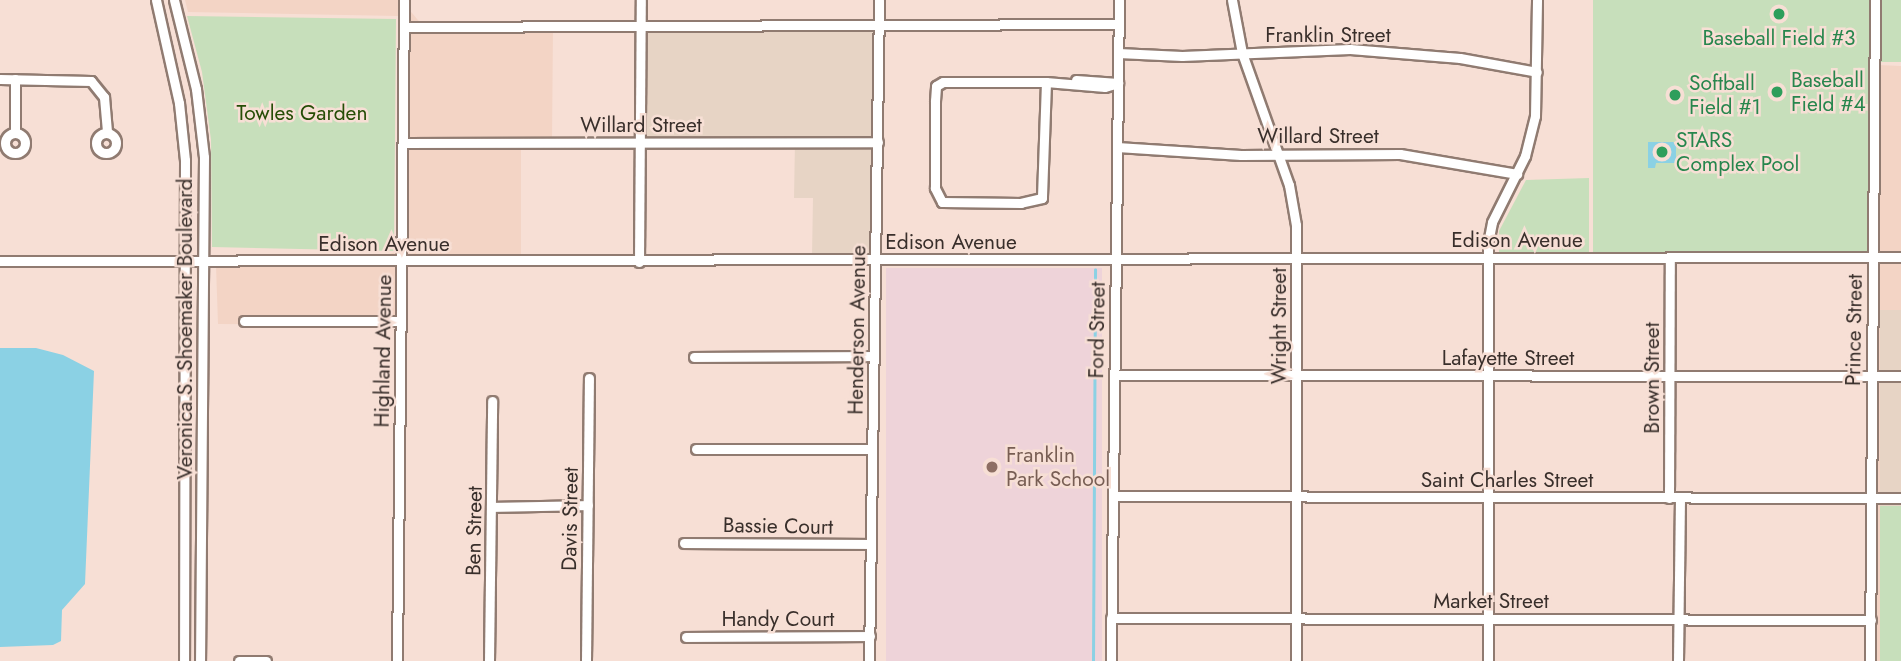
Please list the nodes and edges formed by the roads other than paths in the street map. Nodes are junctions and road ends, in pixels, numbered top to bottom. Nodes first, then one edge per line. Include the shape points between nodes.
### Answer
1 (156, 0) edge
2 (174, 0) edge
3 (404, 0) edge
4 (641, 0) edge
5 (879, 0) edge
6 (1119, 0) edge
7 (1232, 0) edge
8 (1537, 0) edge
9 (1875, 0) edge
10 (1118, 24) junction
11 (641, 26) junction
12 (879, 26) junction
13 (404, 27) junction
14 (1118, 53) junction
15 (1242, 53) junction
16 (1537, 72) junction
17 (0, 79) edge
18 (15, 79) junction
19 (1046, 82) junction
20 (1118, 83) junction
21 (16, 133) dead end
22 (107, 133) dead end
23 (878, 142) junction
24 (640, 143) junction
25 (403, 144) junction
26 (1118, 147) junction
27 (1276, 152) junction
28 (1517, 174) junction
29 (1873, 257) junction
30 (1901, 257) edge
31 (1116, 258) junction
32 (1296, 258) junction
33 (1490, 258) junction
34 (1670, 258) junction
35 (876, 260) junction
36 (0, 261) edge
37 (186, 261) junction
38 (202, 261) junction
39 (639, 262) junction
40 (402, 263) junction
41 (244, 321) dead end
42 (401, 321) junction
43 (873, 356) junction
44 (694, 357) dead end
45 (1114, 375) junction
46 (1297, 375) junction
47 (1489, 376) junction
48 (1670, 376) junction
49 (1871, 376) junction
50 (1901, 376) edge
51 (589, 378) dead end
52 (492, 401) dead end
53 (696, 449) dead end
54 (872, 449) junction
55 (1113, 496) junction
56 (1296, 497) junction
57 (1488, 497) junction
58 (1674, 498) junction
59 (1871, 498) junction
60 (1901, 498) edge
61 (588, 505) junction
62 (493, 507) junction
63 (684, 543) dead end
64 (871, 544) junction
65 (1111, 618) junction
66 (1296, 618) junction
67 (1488, 618) junction
68 (1678, 619) junction
69 (1871, 620) junction
70 (870, 636) junction
71 (686, 637) dead end
72 (184, 661) edge
73 (200, 661) edge
74 (239, 661) edge
75 (266, 661) edge
76 (397, 661) edge
77 (489, 661) edge
78 (586, 661) edge
79 (869, 661) edge
80 (1111, 661) edge
81 (1296, 661) edge
82 (1488, 661) edge
83 (1678, 661) edge
84 (1870, 661) edge

1 - 37 street, Veronica S. Shoemaker Boulevard via 179,103
2 - 38 street, Veronica S. Shoemaker Boulevard via 196,89 204,157
3 - 13 street, Highland Avenue
4 - 11 street
5 - 12 street, Henderson Avenue
6 - 10 street, Ford Street
7 - 15 street, Wright Street
8 - 16 street
9 - 29 street, Prince Street
10 - 12 street
10 - 14 street, Ford Street
11 - 12 street
11 - 13 street
11 - 24 street
12 - 23 street, Henderson Avenue
13 - 25 street, Highland Avenue
14 - 15 street, Franklin Street
14 - 20 street, Ford Street
15 - 16 street, Franklin Street via 1403,52
15 - 27 street, Wright Street
16 - 28 street via 1535,116
17 - 18 street
18 - 21 street
18 - 22 street via 91,81 104,97
19 - 19 street via 943,82 936,86 935,188 942,202 1021,204 1042,198
19 - 20 street via 1105,87
20 - 26 street, Ford Street
23 - 24 street, Willard Street
23 - 35 street, Henderson Avenue
24 - 25 street, Willard Street
24 - 39 street
25 - 40 street, Highland Avenue
26 - 27 street, Willard Street via 1200,154
26 - 31 street, Ford Street
27 - 28 street, Willard Street via 1400,154
27 - 32 street, Wright Street via 1294,207
28 - 33 street via 1492,222
29 - 30 street, Edison Avenue
29 - 34 street, Edison Avenue
29 - 49 street, Prince Street
31 - 32 street, Edison Avenue
31 - 35 street, Edison Avenue
31 - 45 street, Ford Street
32 - 33 street, Edison Avenue
32 - 46 street, Wright Street
33 - 34 street, Edison Avenue
33 - 47 street
34 - 48 street, Brown Street
35 - 39 street, Edison Avenue
35 - 43 street, Henderson Avenue
36 - 37 street, Edison Avenue
37 - 38 street, Edison Avenue
37 - 72 street, Veronica S. Shoemaker Boulevard
38 - 40 street, Edison Avenue
38 - 73 street, Veronica S. Shoemaker Boulevard
39 - 40 street, Edison Avenue
40 - 42 street, Highland Avenue
41 - 42 street
42 - 76 street, Highland Avenue
43 - 44 street
43 - 54 street, Henderson Avenue
45 - 46 street, Lafayette Street
45 - 55 street, Ford Street
46 - 47 street, Lafayette Street
46 - 56 street, Wright Street
47 - 48 street, Lafayette Street
47 - 57 street
48 - 49 street, Lafayette Street
48 - 58 street, Brown Street
49 - 50 street, Lafayette Street
49 - 59 street, Prince Street
51 - 61 street, Davis Street
52 - 62 street, Ben Street
53 - 54 street
54 - 64 street, Henderson Avenue
55 - 56 street, Saint Charles Street
55 - 65 street, Ford Street
56 - 57 street, Saint Charles Street
56 - 66 street, Wright Street
57 - 58 street, Saint Charles Street
57 - 67 street
58 - 59 street, Saint Charles Street
58 - 68 street, Brown Street
59 - 60 street, Saint Charles Street
59 - 69 street, Prince Street
61 - 62 street
61 - 78 street, Davis Street
62 - 77 street, Ben Street
63 - 64 street, Bassie Court
64 - 70 street, Henderson Avenue
65 - 66 street, Market Street
65 - 80 street, Ford Street
66 - 67 street, Market Street
66 - 81 street, Wright Street
67 - 68 street, Market Street
67 - 82 street
68 - 69 street, Market Street
68 - 83 street, Brown Street
69 - 84 street, Prince Street
70 - 71 street, Handy Court
70 - 79 street, Henderson Avenue
74 - 75 street

